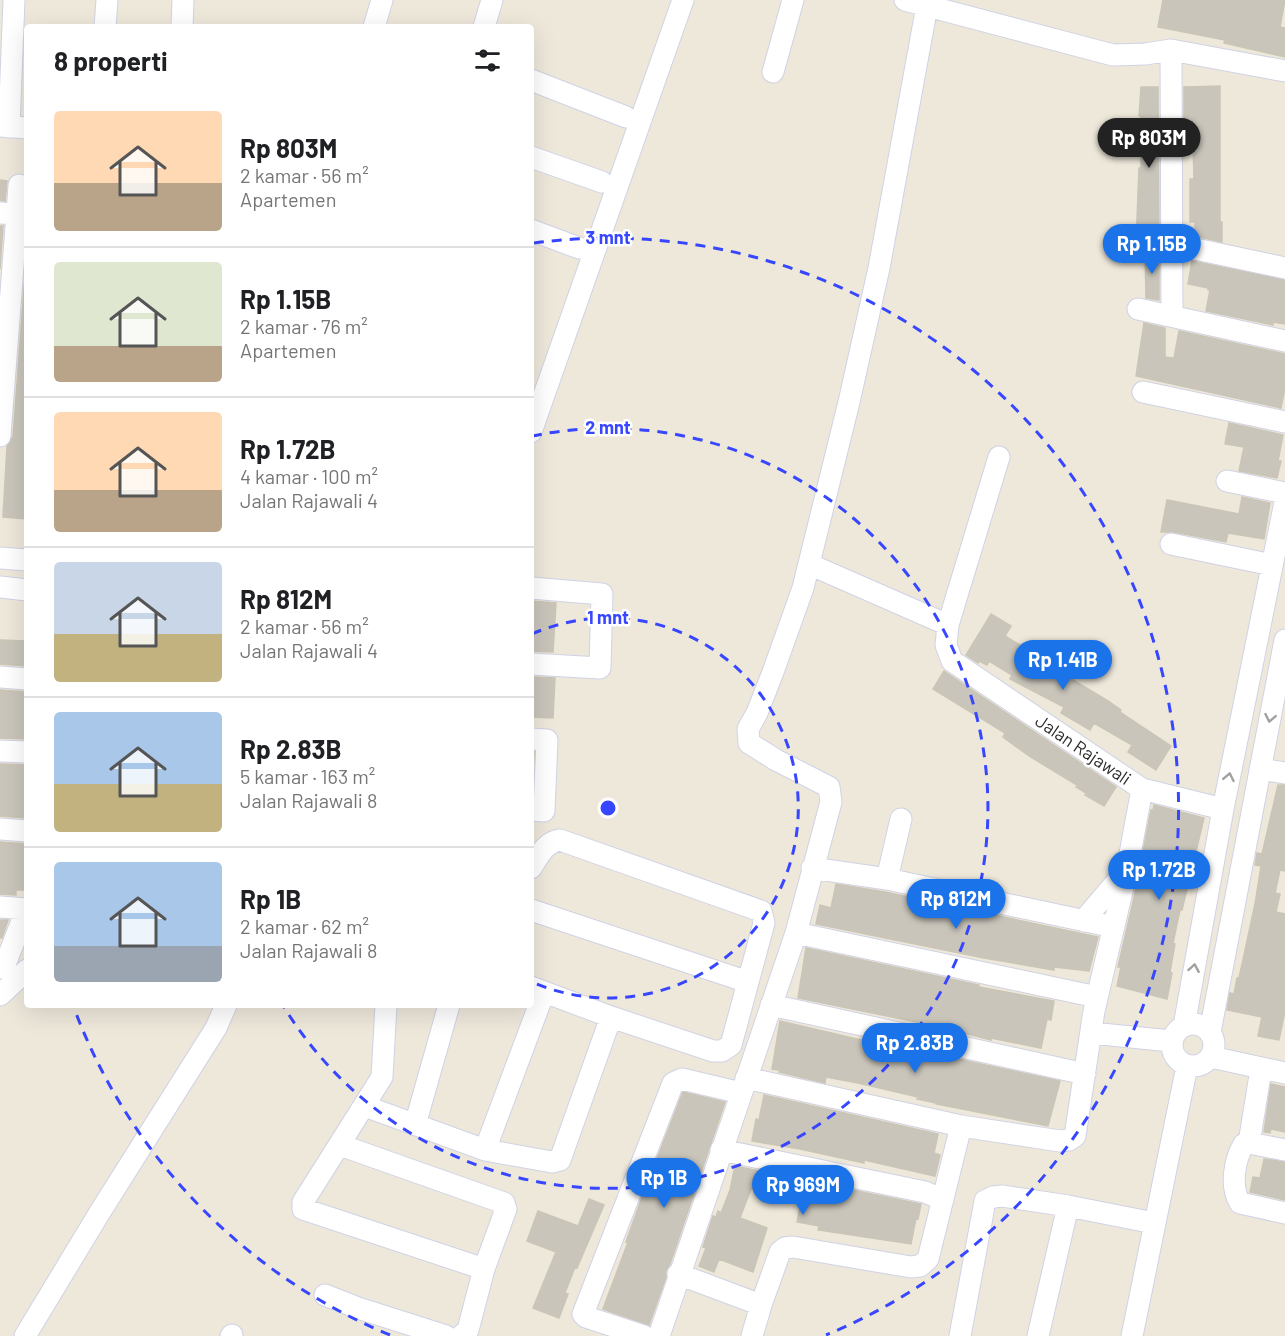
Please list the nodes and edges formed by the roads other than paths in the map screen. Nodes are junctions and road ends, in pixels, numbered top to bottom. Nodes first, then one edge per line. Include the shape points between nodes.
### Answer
1 (14, 0) edge
2 (107, 0) edge
3 (183, 0) edge
4 (382, 0) edge
5 (492, 0) edge
6 (683, 0) edge
7 (793, 0) edge
8 (905, 0) edge
9 (938, 6) edge
10 (105, 24) edge
11 (182, 24) edge
12 (375, 24) edge
13 (485, 24) edge
14 (1172, 50) junction
15 (1285, 71) edge
16 (773, 72) dead end
17 (534, 81) edge
18 (626, 117) dead end
19 (12, 127) edge
20 (534, 158) edge
21 (602, 182) dead end
22 (19, 185) dead end
23 (8, 214) edge
24 (534, 231) edge
25 (1172, 244) junction
26 (579, 248) dead end
27 (1285, 268) edge
28 (5, 298) edge
29 (1138, 309) dead end
30 (1172, 316) junction
31 (1285, 341) edge
32 (2, 384) edge
33 (1143, 392) dead end
34 (535, 409) edge
35 (1285, 423) edge
36 (0, 436) edge
37 (999, 458) dead end
38 (1227, 481) dead end
39 (1285, 492) edge
40 (1285, 502) edge
41 (1171, 544) dead end
42 (0, 558) edge
43 (24, 560) edge
44 (1272, 565) junction
45 (818, 568) dead end
46 (0, 588) edge
47 (534, 588) edge
48 (24, 590) edge
49 (948, 625) junction
50 (1285, 640) edge
51 (534, 664) edge
52 (0, 677) edge
53 (24, 679) edge
54 (534, 739) edge
55 (0, 751) edge
56 (24, 753) edge
57 (1260, 769) junction
58 (1285, 773) edge
59 (1142, 789) junction
60 (1223, 809) junction
61 (534, 810) edge
62 (901, 819) dead end
63 (0, 829) edge
64 (24, 831) edge
65 (534, 864) edge
66 (812, 868) junction
67 (1127, 870) junction
68 (887, 879) junction
69 (0, 907) edge
70 (24, 908) edge
71 (534, 911) edge
72 (24, 916) edge
73 (1083, 921) junction
74 (1114, 927) junction
75 (796, 933) junction
76 (0, 968) edge
77 (24, 973) edge
78 (748, 982) junction
79 (537, 989) edge
80 (0, 995) edge
81 (1097, 998) junction
82 (771, 1005) junction
83 (225, 1008) edge
84 (386, 1008) edge
85 (448, 1008) edge
86 (531, 1008) edge
87 (611, 1017) junction
88 (1210, 1032) junction
89 (1090, 1033) junction
90 (1178, 1034) junction
91 (1211, 1057) junction
92 (1187, 1066) junction
93 (1278, 1068) edge
94 (1085, 1074) junction
95 (744, 1085) junction
96 (364, 1108) junction
97 (415, 1125) junction
98 (961, 1126) junction
99 (1249, 1143) junction
100 (340, 1145) junction
101 (485, 1150) junction
102 (721, 1150) junction
103 (1285, 1150) edge
104 (934, 1196) junction
105 (1068, 1206) junction
106 (1285, 1213) edge
107 (1154, 1223) junction
108 (484, 1269) junction
109 (678, 1274) junction
110 (325, 1295) dead end
111 (761, 1305) junction
112 (25, 1336) edge
113 (446, 1336) edge
114 (461, 1336) edge
115 (644, 1336) edge
116 (659, 1336) edge
117 (752, 1336) edge
118 (960, 1336) edge
119 (1038, 1336) edge
120 (1132, 1336) edge

1 - 19 street
2 - 10 street
3 - 11 street
4 - 12 street
5 - 13 street
6 - 34 street
7 - 16 street
8 - 9 street
9 - 14 street via 1113,55
9 - 66 street via 803,588 748,729 749,742 829,787 831,802
14 - 15 street
14 - 25 street
17 - 18 street
20 - 21 street
22 - 23 street
23 - 28 street
24 - 26 street
25 - 27 street
25 - 30 street
28 - 32 street
29 - 30 street
30 - 31 street
32 - 36 street
33 - 35 street
37 - 49 street, Jalan Rajawali
38 - 39 street
40 - 44 street
41 - 44 street
42 - 43 street
60 -> 44 street
45 - 49 street
46 - 48 street
47 - 51 street via 602,594 600,668
49 - 59 street, Jalan Rajawali via 946,645 952,661
50 -> 57 street
52 - 53 street
54 - 61 street via 547,740 544,811
55 - 56 street
57 - 58 street
57 - 88 street
59 - 60 street, Jalan Rajawali
59 - 67 street
90 -> 60 street
62 - 68 street
63 - 64 street
65 - 78 street via 545,848 560,840 761,910 764,923
66 - 68 street
66 - 75 street
67 - 73 street
67 - 74 street
68 - 73 street
69 - 70 street
71 - 78 street
72 - 76 street
73 - 74 street
74 - 81 street
75 - 81 street
75 - 82 street
77 - 80 street
78 - 87 street via 731,1045 722,1051
79 - 87 street
81 - 89 street
82 - 94 street
82 - 95 street
83 - 112 street
84 - 96 street via 382,1077
85 - 97 street
86 - 101 street
87 - 101 street via 560,1160 552,1162
88 - 90 street via 1193,1024
88 - 91 street via 1215,1042
89 - 90 street
89 - 94 street
90 - 92 street via 1172,1051
91 - 92 street via 1204,1064
91 - 93 street
92 - 107 street
93 - 99 street
94 - 98 street via 1075,1136 1069,1140
95 - 98 street
95 - 102 street
95 - 115 street via 682,1079 673,1083 583,1314
96 - 97 street
96 - 100 street
97 - 101 street
98 - 104 street
99 - 103 street
99 - 106 street via 1240,1150 1235,1194 1240,1203
100 - 108 street via 504,1203 506,1209
100 - 108 street via 303,1202 303,1209
102 - 104 street
102 - 109 street
104 - 111 street via 928,1259 920,1266 785,1248 780,1252
105 - 107 street
105 - 118 street via 1002,1196 986,1201
105 - 119 street
107 - 120 street
108 - 114 street via 468,1330
109 - 111 street
109 - 116 street
110 - 113 street
111 - 117 street

